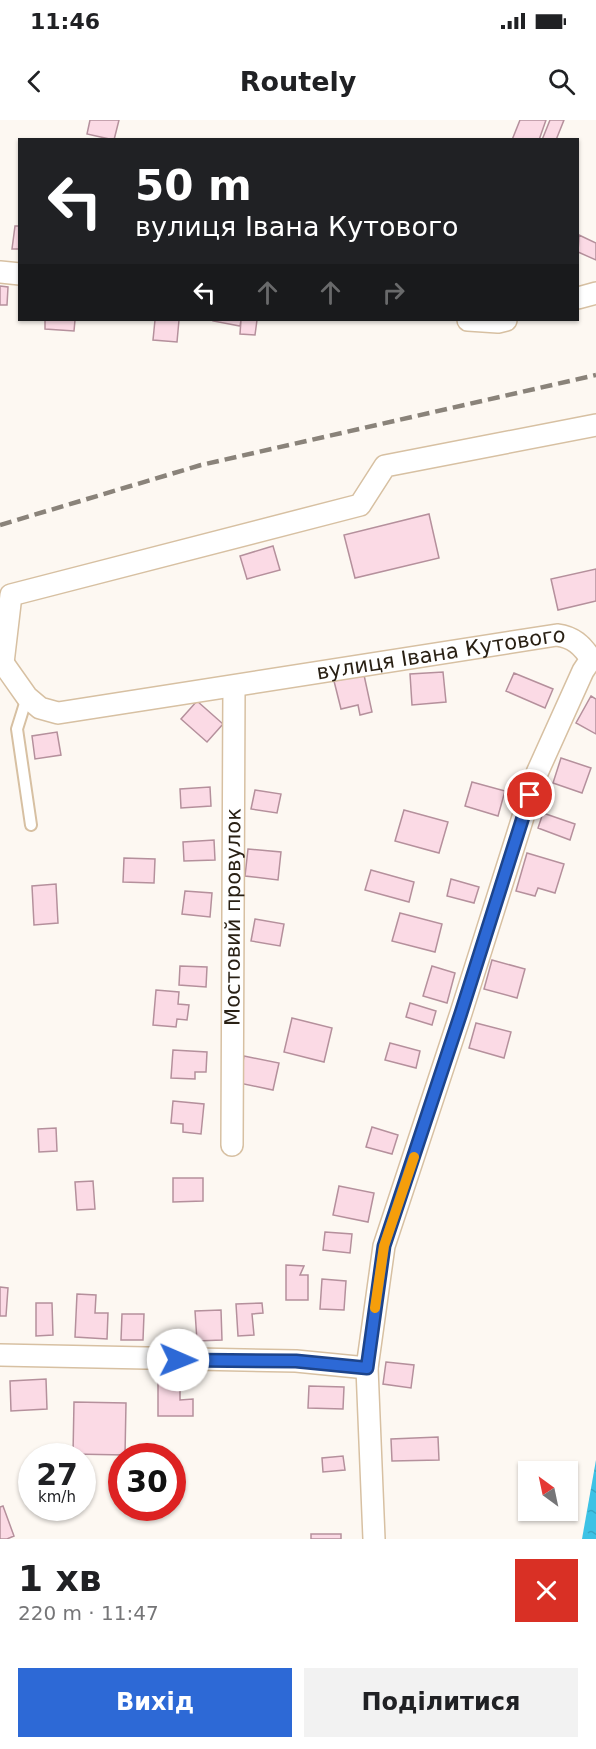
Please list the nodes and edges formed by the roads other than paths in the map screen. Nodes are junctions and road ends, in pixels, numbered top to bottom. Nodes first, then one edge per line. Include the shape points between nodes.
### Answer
1 (0, 272) edge
2 (18, 274) edge
3 (596, 293) edge
4 (579, 298) edge
5 (483, 321) edge
6 (502, 321) edge
7 (596, 425) edge
8 (2, 663) edge
9 (234, 687) junction
10 (27, 697) junction
11 (31, 825) dead end
12 (232, 1145) dead end
13 (0, 1355) edge
14 (367, 1368) junction
15 (374, 1539) edge

1 - 2 street
3 - 4 street
5 - 6 street
7 - 8 street via 385,466 360,505 11,595
8 - 10 street, вулиця Івана Кутового
9 - 10 street, вулиця Івана Кутового via 58,713 40,708
9 - 12 street, Мостовий провулок
9 - 14 street, вулиця Івана Кутового via 557,635 576,641 591,658 537,773 384,1246
10 - 11 lane via 17,729
13 - 14 street via 296,1361
14 - 15 street, вулиця Івана Кутового

